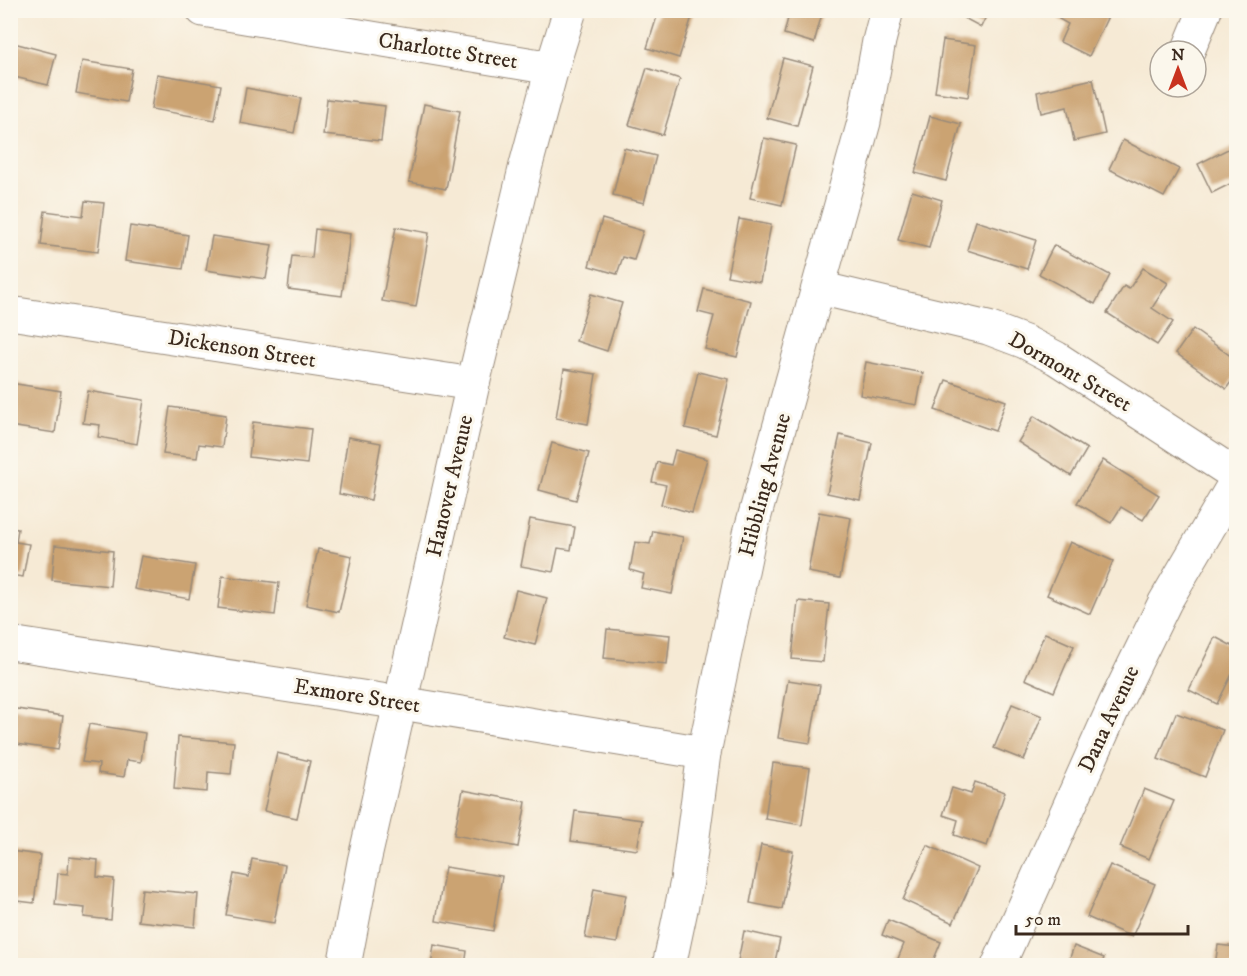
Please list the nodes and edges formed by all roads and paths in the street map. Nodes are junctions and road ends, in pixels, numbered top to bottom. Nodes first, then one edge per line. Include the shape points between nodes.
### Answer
1 (203, 10) edge
2 (570, 10) edge
3 (887, 10) edge
4 (1205, 10) edge
5 (1193, 39) edge
6 (552, 68) junction
7 (819, 288) junction
8 (10, 313) edge
9 (473, 384) junction
10 (1236, 475) edge
11 (1236, 481) edge
12 (10, 643) edge
13 (401, 703) junction
14 (704, 753) junction
15 (344, 966) edge
16 (669, 966) edge
17 (998, 966) edge

1 - 6 street, Charlotte Street
2 - 6 street, Hanover Avenue
3 - 7 street, Hibbling Avenue via 864,123
4 - 5 street
6 - 9 street, Hanover Avenue
7 - 10 street, Dormont Street via 988,328 1025,342
7 - 14 street, Hibbling Avenue via 750,533
8 - 9 street, Dickenson Street
9 - 13 street, Hanover Avenue
11 - 17 street, Dana Avenue via 1165,602 1114,704
12 - 13 street, Exmore Street
13 - 14 street, Exmore Street
13 - 15 street, Hanover Avenue
14 - 16 street, Hibbling Avenue via 687,881

